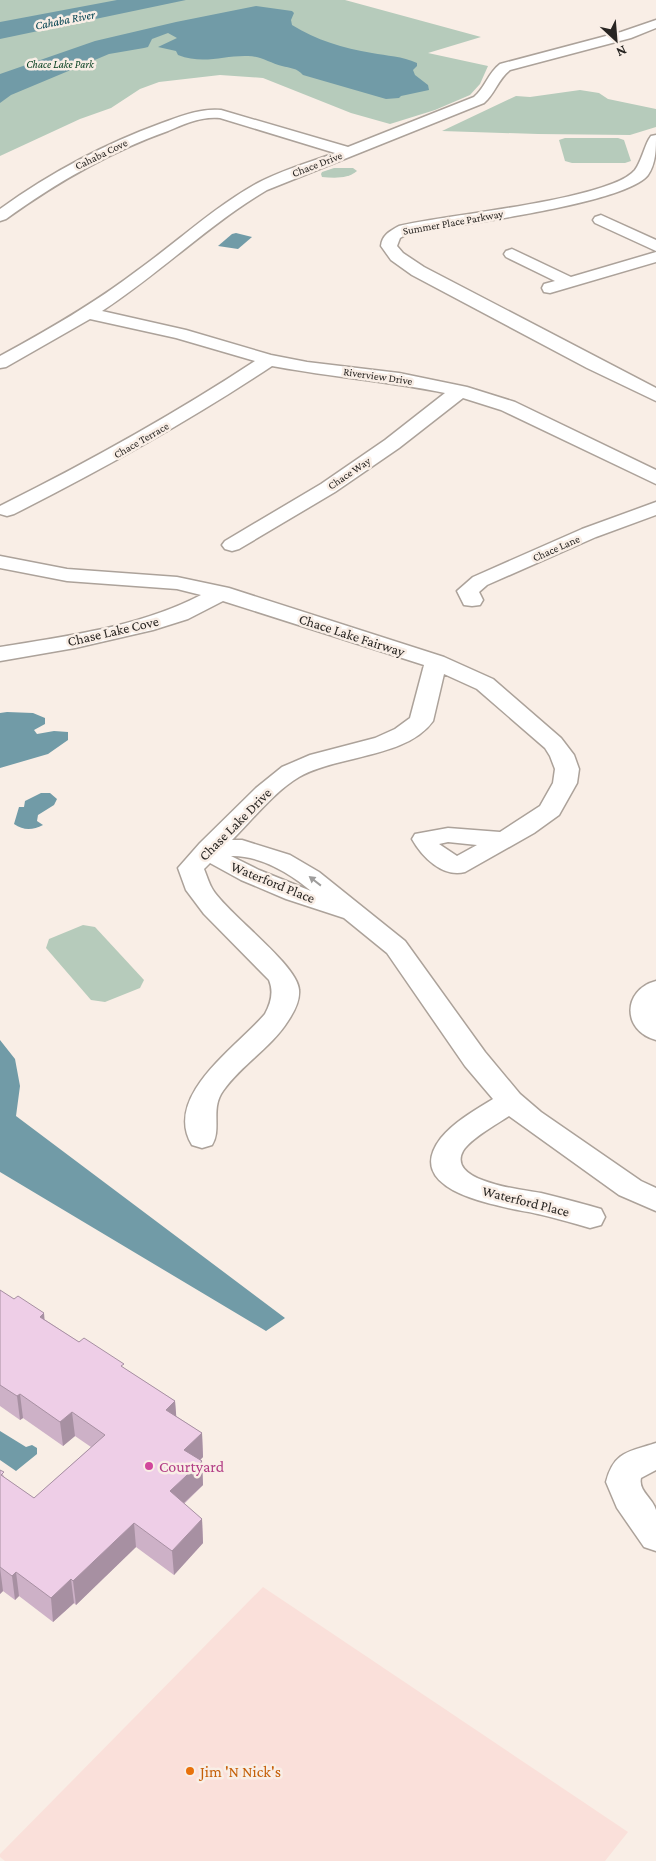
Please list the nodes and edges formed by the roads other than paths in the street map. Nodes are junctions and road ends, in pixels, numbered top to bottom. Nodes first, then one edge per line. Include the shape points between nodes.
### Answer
1 (656, 24) edge
2 (656, 139) edge
3 (349, 152) junction
4 (0, 216) edge
5 (601, 220) dead end
6 (512, 254) dead end
7 (656, 254) edge
8 (569, 282) junction
9 (550, 288) dead end
10 (87, 313) junction
11 (269, 360) junction
12 (0, 363) edge
13 (460, 391) junction
14 (656, 395) edge
15 (656, 478) edge
16 (656, 508) edge
17 (7, 510) dead end
18 (232, 545) dead end
19 (1, 563) edge
20 (222, 593) junction
21 (472, 600) dead end
22 (0, 654) edge
23 (436, 662) junction
24 (504, 840) dead end
25 (209, 848) junction
26 (656, 990) edge
27 (656, 1030) edge
28 (510, 1101) junction
29 (202, 1138) dead end
30 (656, 1200) edge
31 (590, 1217) dead end
32 (656, 1456) edge
33 (656, 1536) edge

1 - 3 street, Chace Drive via 505,67 496,73 490,90 479,100
2 - 14 street, Summer Place Parkway via 641,173 625,184 528,208 405,229 390,237 388,246 396,256 418,271
3 - 4 street, Cahaba Cove via 211,110 101,153 50,181
3 - 10 street, Chace Drive via 262,187 235,202 143,275
5 - 7 street
6 - 8 street
7 - 8 street
8 - 9 street
10 - 11 street, Riverview Drive via 180,334
10 - 12 street, Chace Drive
11 - 13 street, Riverview Drive via 390,376
11 - 17 street, Chace Terrace via 201,405 94,466
13 - 15 street, Riverview Drive via 508,406
13 - 18 street, Chace Way via 328,488
16 - 21 street, Chace Lane via 480,581 468,591
19 - 20 street, Chace Lake Fairway via 67,574 177,583
20 - 22 street, Chase Lake Cove via 180,614 145,625
20 - 23 street, Chace Lake Fairway
23 - 24 street, Chace Lake Fairway via 485,684 525,717 562,755 567,769 565,783 550,810
23 - 25 street, Chase Lake Drive via 421,721 384,743 318,760 290,772
25 - 28 street, Waterford Place via 242,848 281,860 310,877 396,947 475,1059
25 - 29 street, Chase Lake Drive via 191,868 199,890 281,976 286,990 283,1008 273,1021 215,1079 200,1116
26 - 27 street via 645,999 642,1014 648,1025
28 - 30 street, Waterford Place via 630,1188
28 - 31 street, Waterford Place via 463,1134 448,1149 448,1171 461,1183 494,1196
32 - 33 street via 626,1470 623,1482 629,1498

